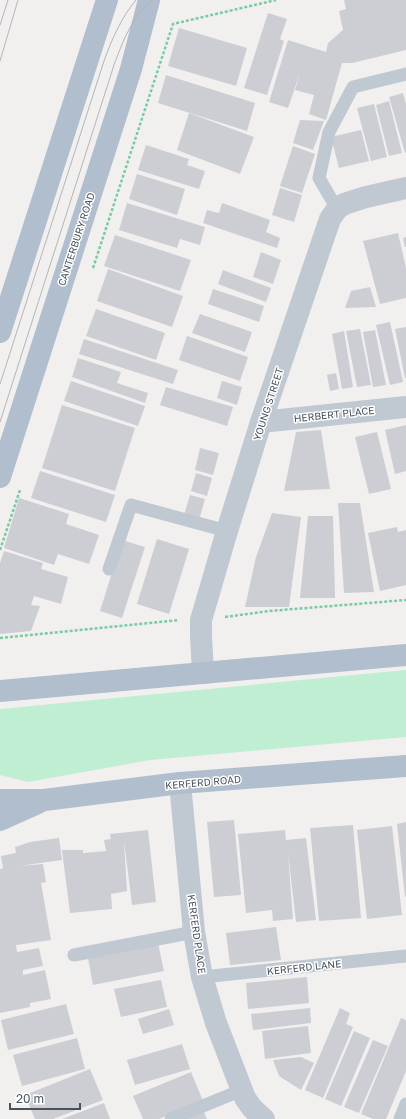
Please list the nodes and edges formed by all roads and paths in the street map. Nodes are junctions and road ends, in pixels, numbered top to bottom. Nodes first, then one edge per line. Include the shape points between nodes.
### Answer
1 (107, 0) edge
2 (149, 0) edge
3 (276, 0) edge
4 (406, 74) edge
5 (406, 188) edge
6 (337, 209) junction
7 (92, 272) dead end
8 (0, 332) edge
9 (406, 407) edge
10 (261, 422) junction
11 (0, 477) edge
12 (21, 488) dead end
13 (227, 531) junction
14 (0, 550) edge
15 (109, 569) dead end
16 (406, 655) edge
17 (203, 673) junction
18 (0, 691) edge
19 (406, 766) edge
20 (180, 783) junction
21 (0, 800) edge
22 (44, 800) junction
23 (0, 820) edge
24 (194, 932) junction
25 (74, 956) dead end
26 (406, 956) edge
27 (202, 977) junction
28 (242, 1090) junction
29 (406, 1104) edge
30 (171, 1119) edge
31 (264, 1119) edge
32 (400, 1119) edge

1 - 8 main road
2 - 11 main road, CANTERBURY ROAD via 131,70
3 - 7 path via 173,24
4 - 6 lane via 353,87 329,132 319,178
5 - 6 street via 344,204
6 - 10 street, YOUNG STREET via 330,219
9 - 10 street, HERBERT PLACE
10 - 13 street, YOUNG STREET
12 - 14 path
13 - 15 lane via 130,505
13 - 17 street, YOUNG STREET via 201,620
16 - 17 main road
17 - 18 main road
19 - 20 main road, KERFERD ROAD
20 - 22 main road, KERFERD ROAD
20 - 24 street, KERFERD PLACE
21 - 22 main road, KERFERD ROAD
22 - 23 main road
24 - 25 lane
24 - 27 street, KERFERD PLACE
26 - 27 lane, KERFERD LANE
27 - 28 street, KERFERD PLACE via 216,1023
28 - 30 lane
28 - 31 street, KERFERD PLACE via 252,1108
29 - 32 lane

